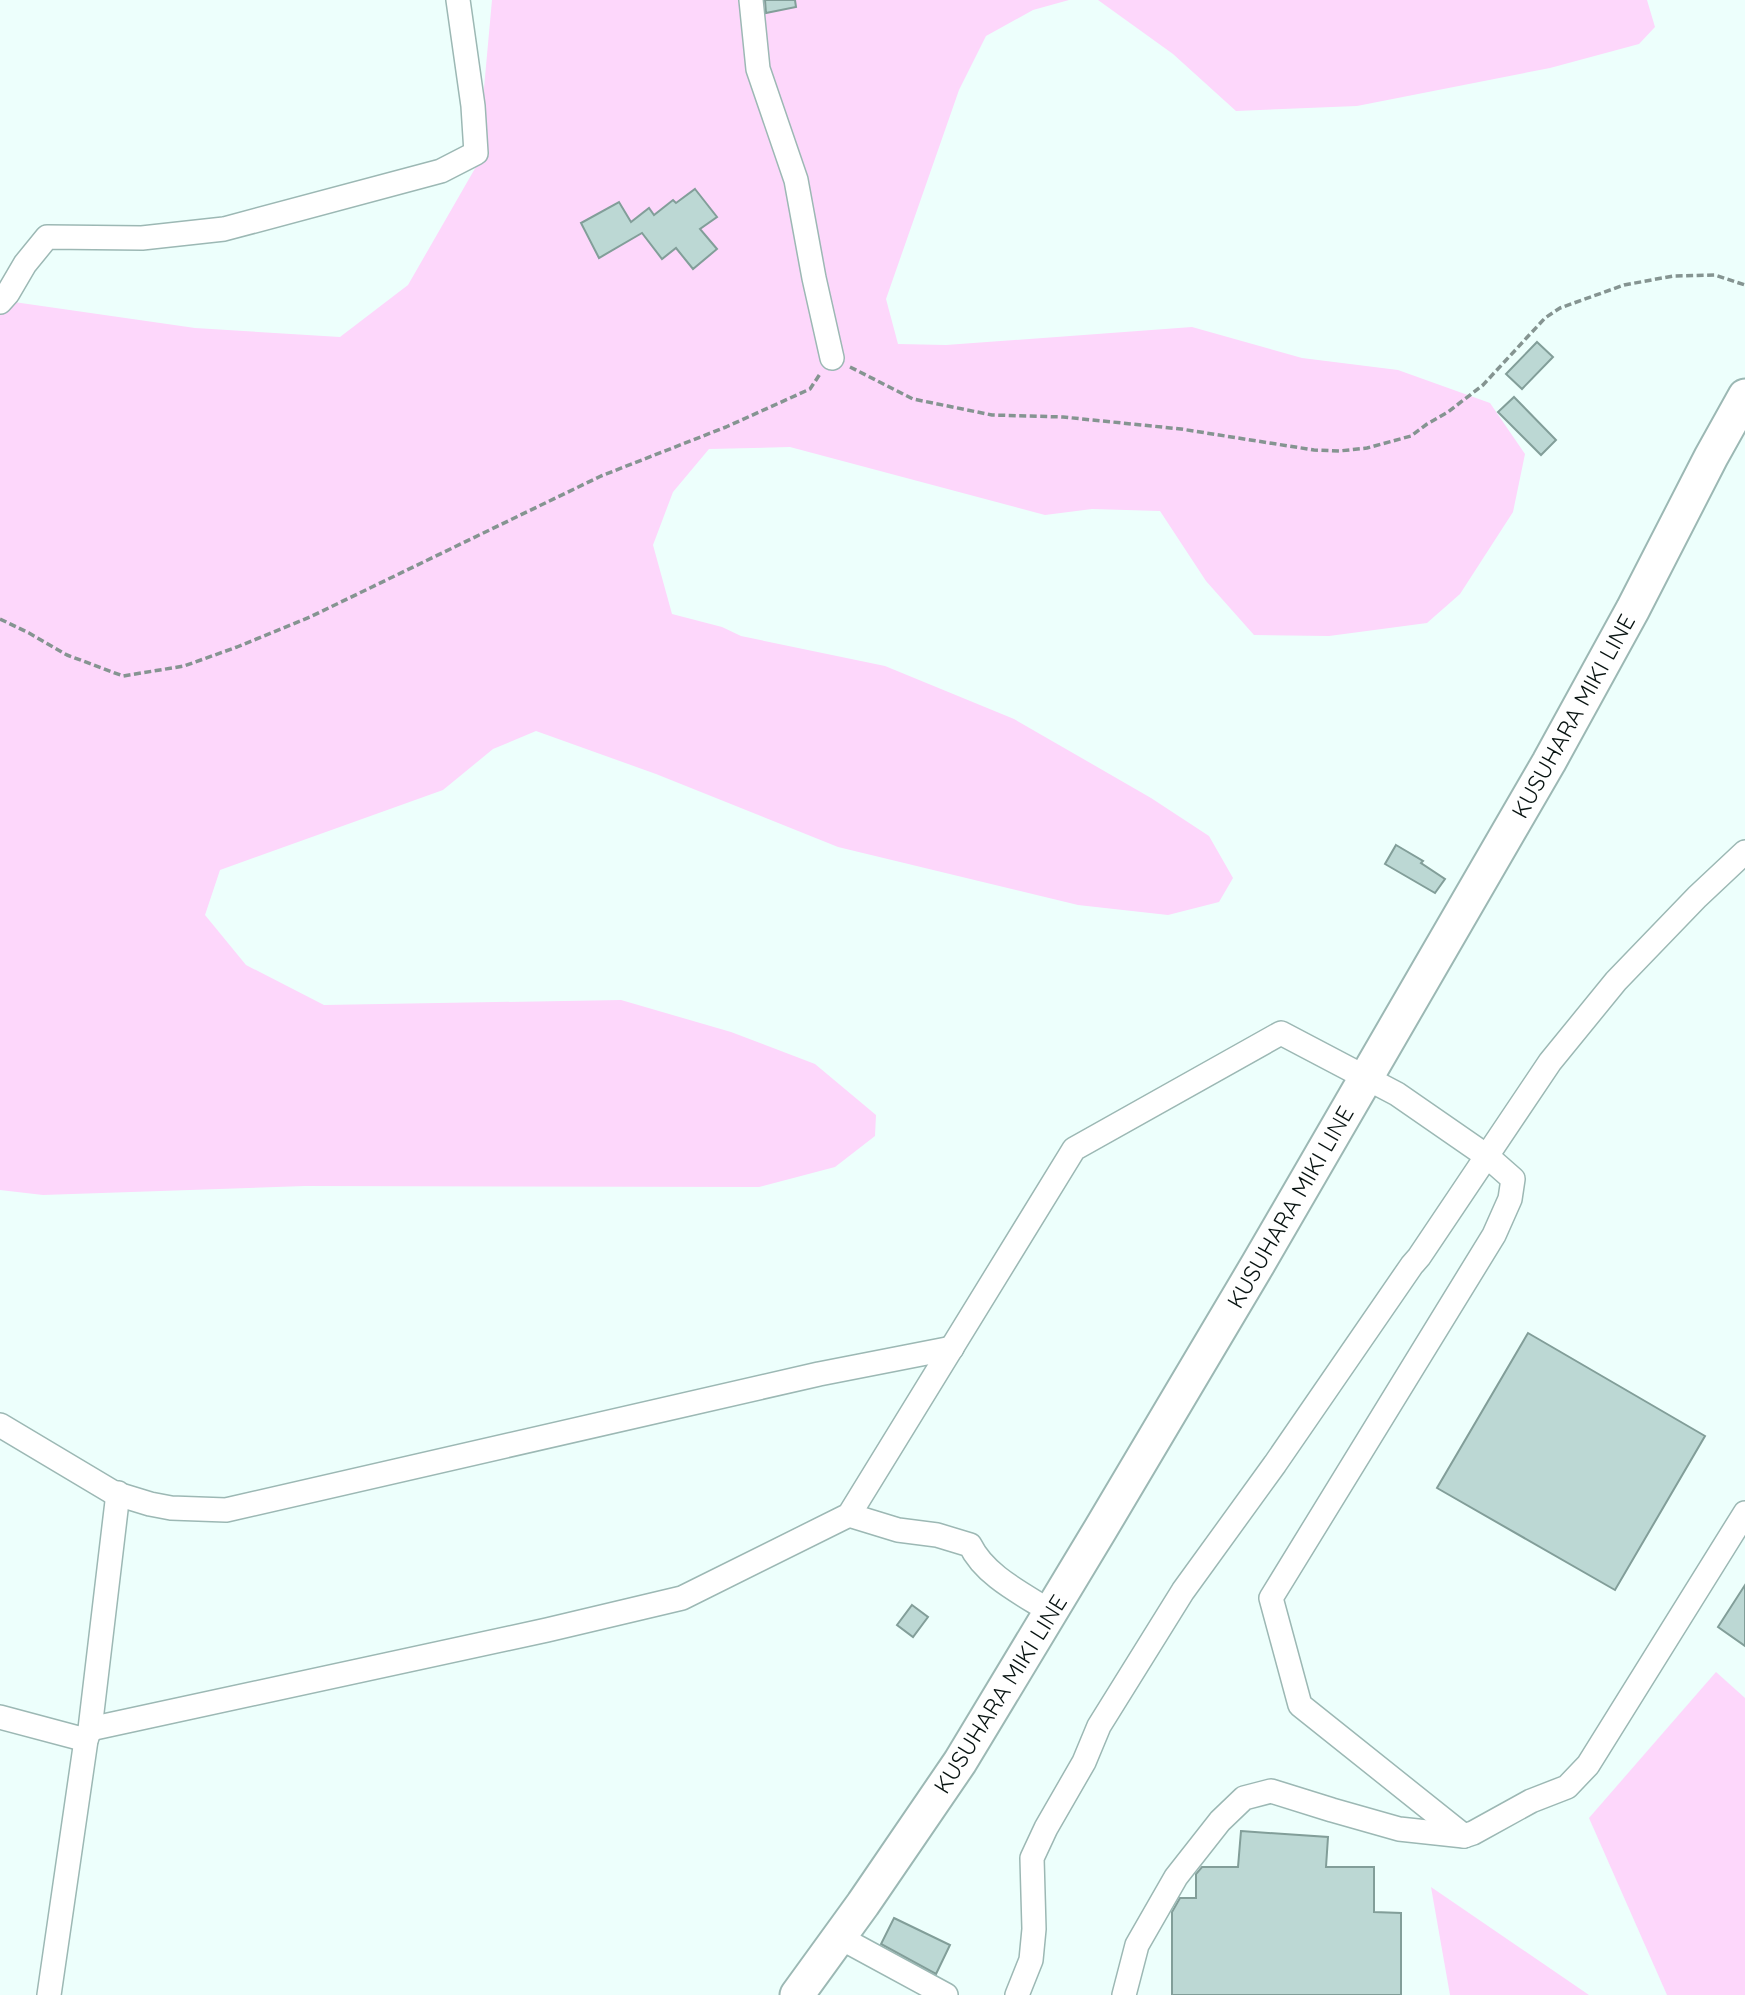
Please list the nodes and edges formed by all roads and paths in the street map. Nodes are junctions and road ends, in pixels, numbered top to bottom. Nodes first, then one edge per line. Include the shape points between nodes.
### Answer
1 (458, 0) edge
2 (751, 0) edge
3 (1745, 285) edge
4 (0, 302) edge
5 (832, 358) junction
6 (1743, 403) edge
7 (0, 619) edge
8 (1745, 852) edge
9 (1366, 1077) junction
10 (1488, 1157) junction
11 (952, 1348) junction
12 (0, 1425) edge
13 (118, 1493) junction
14 (1745, 1513) edge
15 (849, 1515) junction
16 (1051, 1612) junction
17 (0, 1717) edge
18 (88, 1735) junction
19 (1464, 1836) junction
20 (839, 1937) junction
21 (49, 1995) edge
22 (797, 1995) edge
23 (946, 1995) edge
24 (1017, 1995) edge
25 (1124, 1995) edge

1 - 4 street via 476,153 441,171 224,229 142,238 47,237
2 - 5 street via 758,69 796,180
3 - 5 path via 1715,275 1673,276 1624,285 1560,308 1448,412 1411,436 1339,452 1181,429 992,415 913,398
5 - 7 path via 810,389 601,475 310,617 184,666 123,676 67,655
6 - 9 main road, KUSUHARA MIKI LINE via 1580,708
8 - 10 street via 1616,981 1550,1062
9 - 10 street
9 - 11 street via 1281,1033 1074,1149
9 - 16 main road, KUSUHARA MIKI LINE
10 - 19 street via 1513,1179 1510,1199 1494,1235 1271,1598 1300,1706
10 - 24 street via 1183,1591 1099,1726 1032,1858 1031,1960
11 - 13 street via 818,1374 226,1510 172,1508
11 - 15 street
12 - 13 street
13 - 18 street
14 - 19 street via 1588,1765 1567,1787
15 - 16 street via 970,1545 976,1558
15 - 18 street via 682,1598
16 - 20 main road, KUSUHARA MIKI LINE via 960,1762
17 - 18 street
18 - 21 street
19 - 25 street via 1399,1829 1271,1791 1244,1798 1176,1877 1137,1944
20 - 22 main road, KUSUHARA MIKI LINE
20 - 23 street

